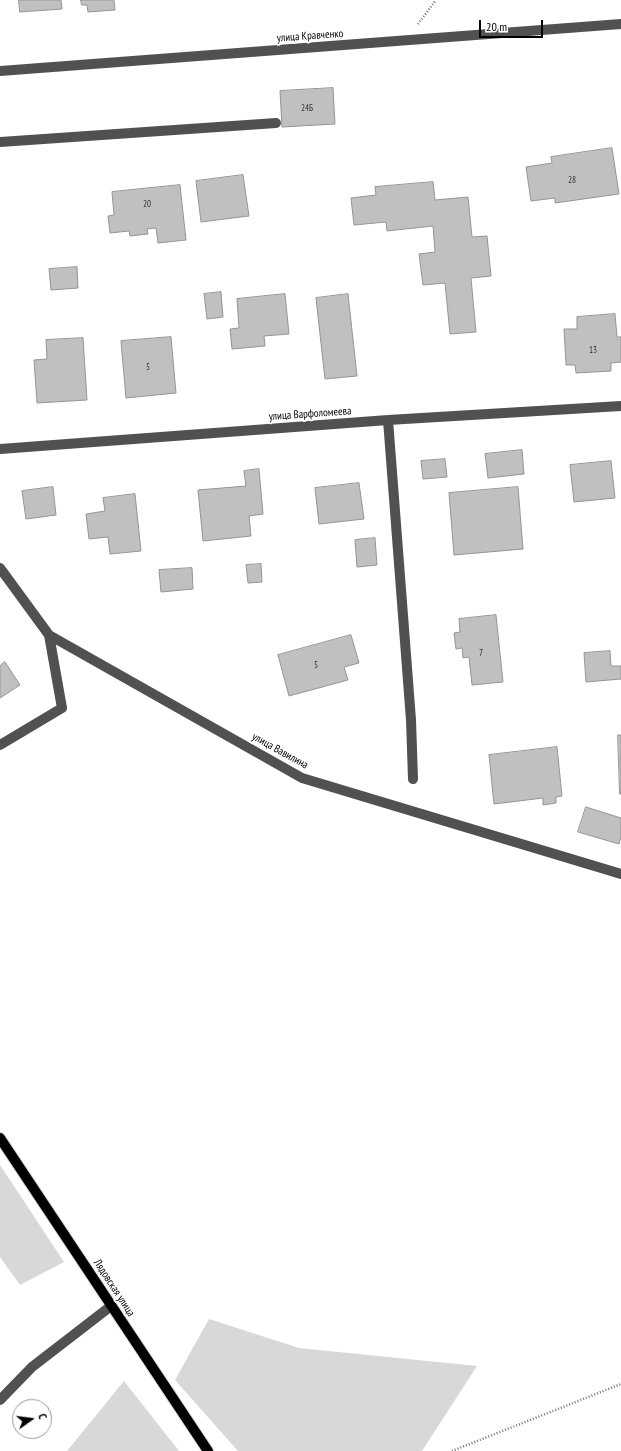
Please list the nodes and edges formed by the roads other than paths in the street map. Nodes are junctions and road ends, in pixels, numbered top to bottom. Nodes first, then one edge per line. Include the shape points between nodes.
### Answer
1 (621, 24) edge
2 (0, 71) edge
3 (276, 123) dead end
4 (0, 142) edge
5 (621, 406) edge
6 (388, 420) junction
7 (0, 448) edge
8 (0, 568) edge
9 (49, 635) junction
10 (0, 744) edge
11 (413, 779) dead end
12 (621, 874) edge
13 (0, 1138) edge
14 (111, 1306) junction
15 (0, 1400) edge
16 (208, 1451) edge

1 - 2 street, улица Кравченко
3 - 4 street
5 - 6 street, улица Варфоломеева
6 - 7 street, улица Варфоломеева
6 - 11 street via 411,720
8 - 9 street, улица Вавилина
9 - 10 street via 62,708
9 - 12 street, улица Вавилина via 302,778
13 - 14 main road, Лядовская улица
14 - 15 street via 32,1367
14 - 16 main road, Лядовская улица

